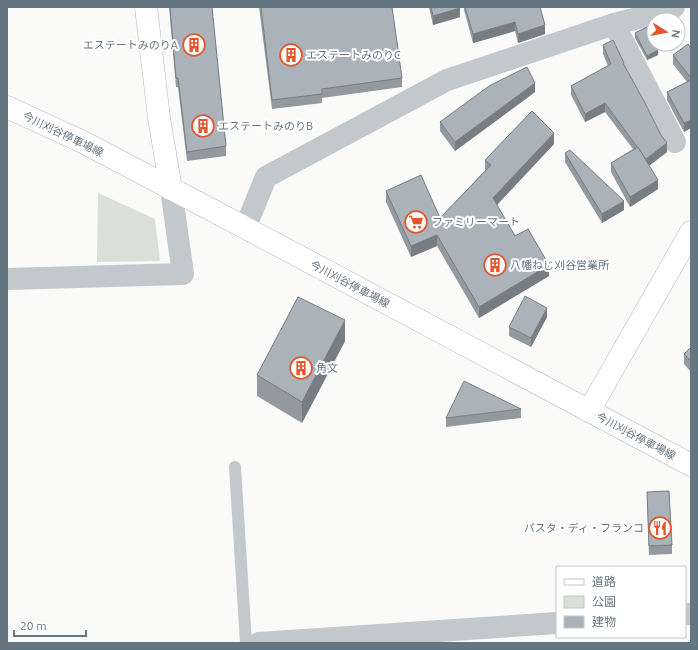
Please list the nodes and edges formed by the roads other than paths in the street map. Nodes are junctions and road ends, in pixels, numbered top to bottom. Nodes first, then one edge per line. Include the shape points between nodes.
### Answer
1 (146, 7) edge
2 (674, 7) edge
3 (614, 24) junction
4 (7, 107) edge
5 (675, 142) dead end
6 (171, 189) junction
7 (245, 228) junction
8 (691, 232) edge
9 (7, 279) edge
10 (589, 411) junction
11 (691, 465) edge
12 (235, 467) dead end
13 (556, 623) edge
14 (246, 643) edge
15 (259, 643) edge

1 - 6 main road via 159,118
2 - 3 street
3 - 5 street
3 - 7 street via 447,80 266,177
4 - 6 main road, 今川刈谷停車場線 via 83,142
6 - 7 main road, 今川刈谷停車場線
6 - 9 street via 183,274
7 - 10 main road, 今川刈谷停車場線
8 - 10 main road
10 - 11 main road, 今川刈谷停車場線
12 - 14 lane
13 - 15 street

